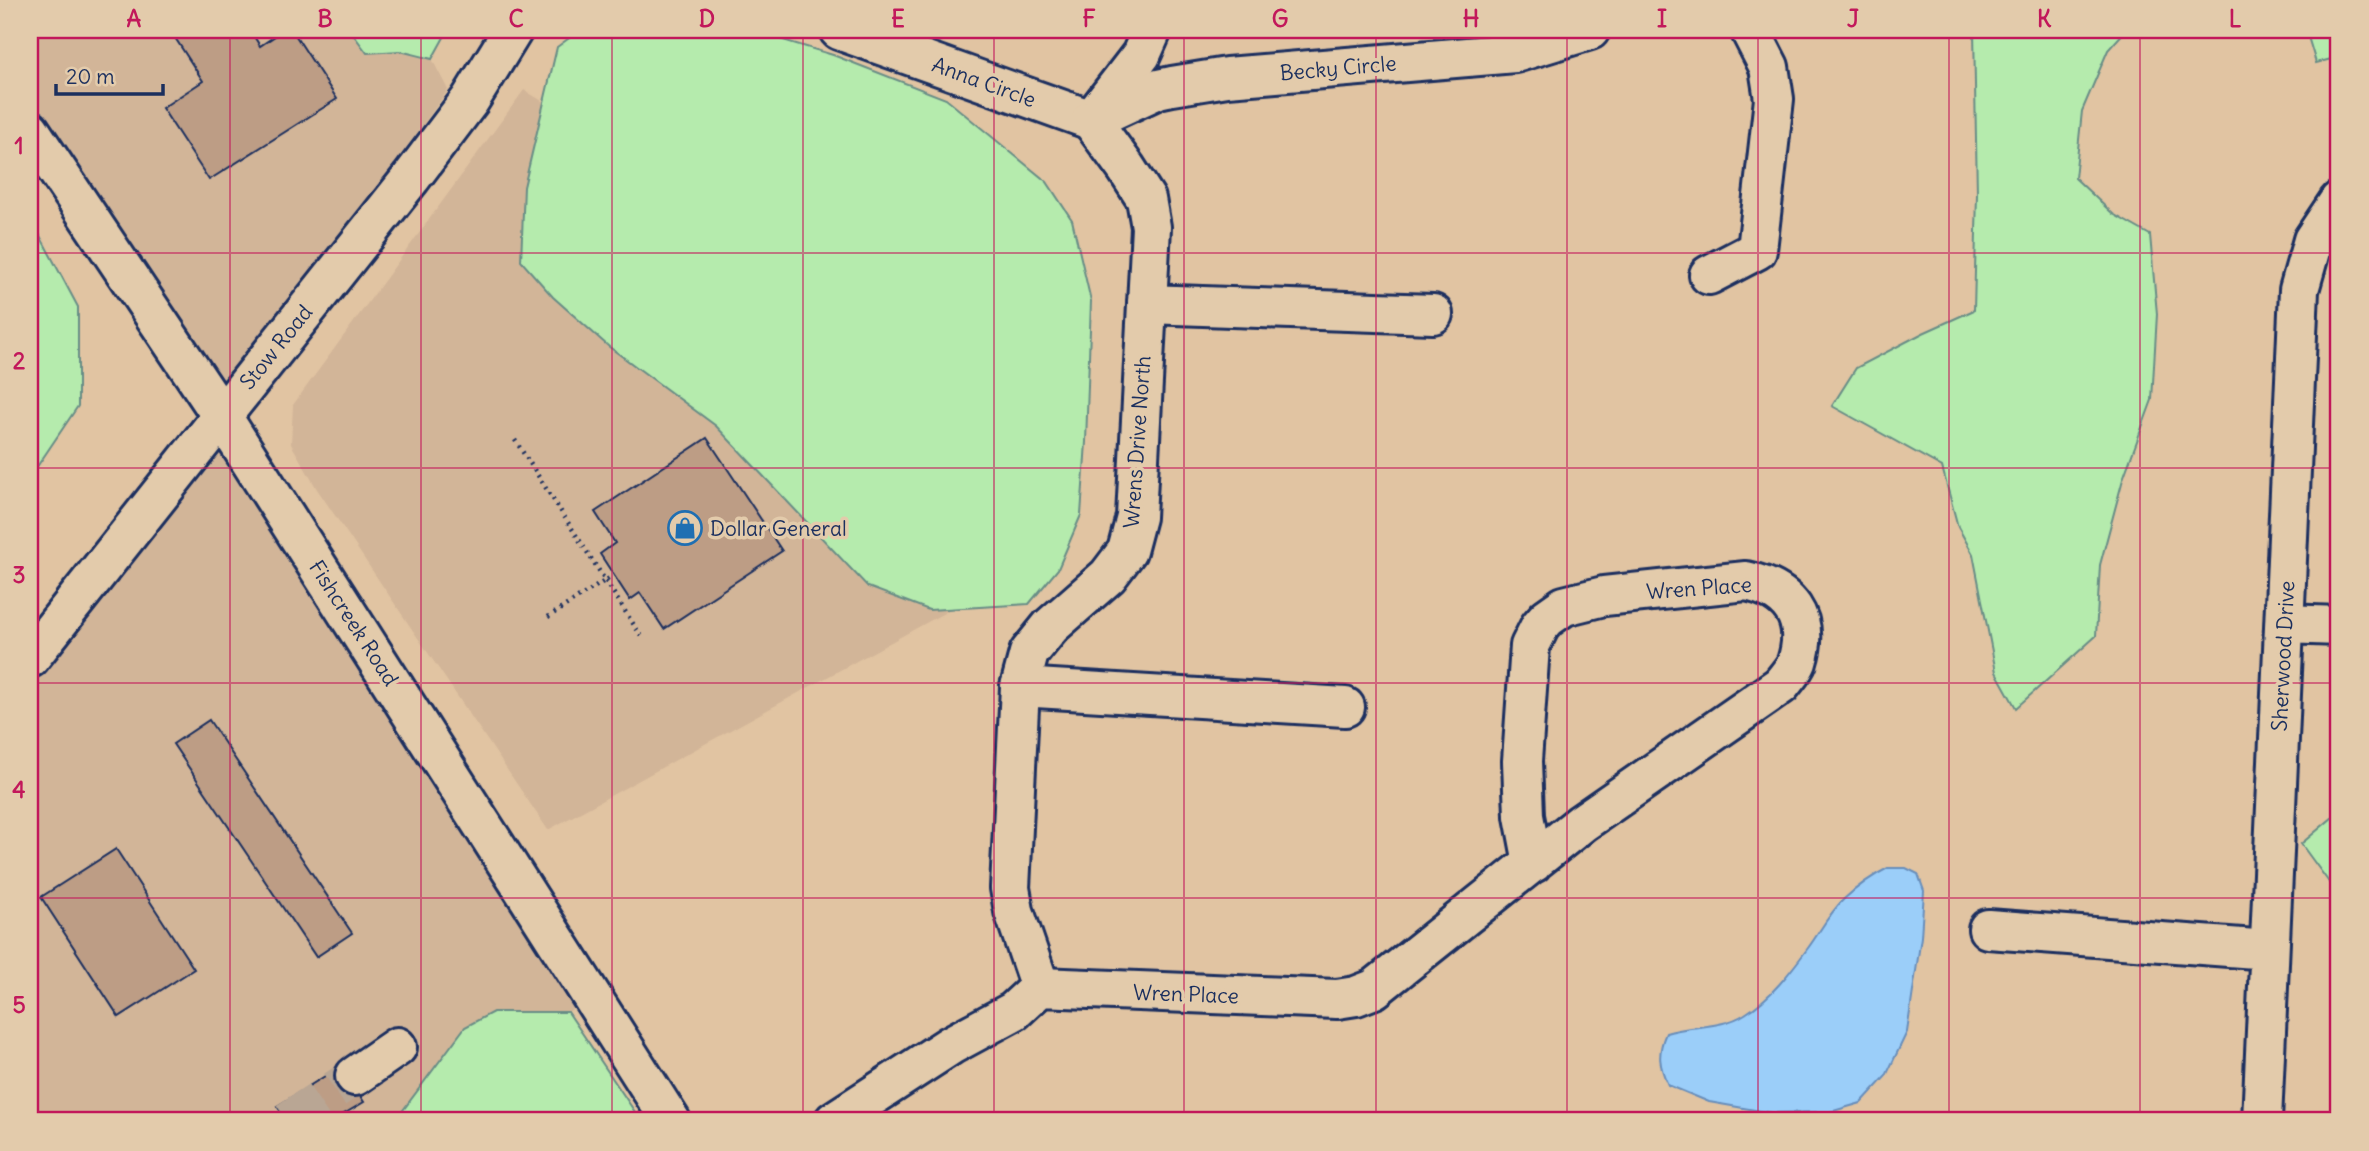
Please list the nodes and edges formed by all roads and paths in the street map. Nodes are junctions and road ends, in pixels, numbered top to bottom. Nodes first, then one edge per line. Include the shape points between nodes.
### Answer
1 (513, 30) edge
2 (839, 30) edge
3 (1152, 30) edge
4 (1590, 30) edge
5 (1750, 30) edge
6 (1091, 120) junction
7 (30, 130) edge
8 (2339, 201) edge
9 (1709, 275) dead end
10 (1147, 304) junction
11 (1433, 314) dead end
12 (221, 415) junction
13 (515, 440) dead end
14 (614, 575) dead end
15 (606, 581) junction
16 (548, 617) dead end
17 (2285, 624) junction
18 (2339, 626) edge
19 (643, 639) dead end
20 (30, 658) edge
21 (1020, 687) junction
22 (1345, 707) dead end
23 (1533, 863) junction
24 (1988, 929) dead end
25 (2269, 950) junction
26 (1040, 987) junction
27 (397, 1048) dead end
28 (355, 1076) tunnel mouth
29 (671, 1121) edge
30 (834, 1121) edge
31 (2262, 1121) edge

1 - 12 street, Stow Road via 470,100
2 - 6 street, Anna Circle
3 - 6 street via 1141,55
4 - 6 street, Becky Circle via 1516,53 1227,77 1172,86
5 - 9 street via 1769,67 1774,99 1757,250
6 - 10 street, Wrens Drive North via 1146,199 1151,227
7 - 12 street, Fishcreek Road
8 - 17 street, Sherwood Drive via 2313,240 2299,290
10 - 11 street
10 - 21 street, Wrens Drive North via 1136,517 1127,551 1108,576 1051,626 1029,653
12 - 20 street, Stow Road
12 - 29 street, Fishcreek Road
13 - 15 path
14 - 15 path
15 - 16 path
15 - 19 path
17 - 18 street
17 - 25 street, Sherwood Drive
21 - 22 street
21 - 26 street, Wrens Drive North via 1010,888
23 - 23 street, Wren Place via 1582,823 1781,685 1796,664 1800,642 1800,622 1786,597 1766,585 1746,581 1604,596 1564,606 1547,618 1530,646 1522,761 1524,816
23 - 26 street, Wren Place via 1374,989 1356,996 1337,999
24 - 25 street
25 - 31 street, Sherwood Drive
26 - 30 street via 1014,1011 951,1045
27 - 28 street

